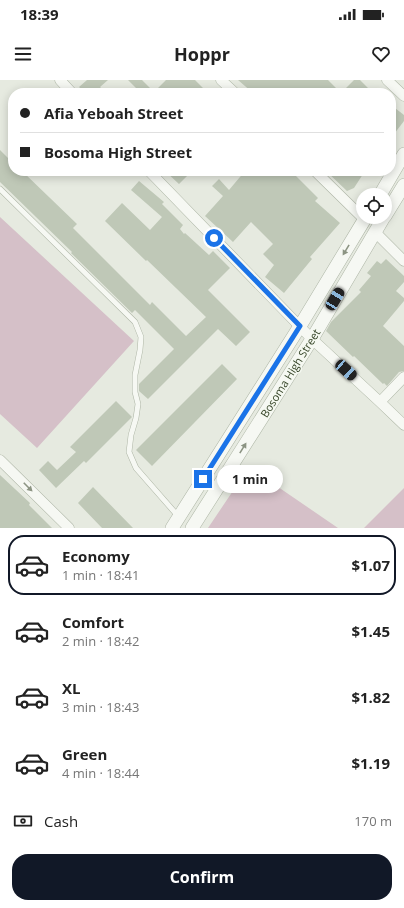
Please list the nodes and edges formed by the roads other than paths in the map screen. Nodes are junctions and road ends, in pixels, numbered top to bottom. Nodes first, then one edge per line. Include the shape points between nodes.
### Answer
1 (60, 80) edge
2 (221, 80) edge
3 (387, 80) edge
4 (67, 88) edge
5 (229, 88) edge
6 (396, 88) edge
7 (396, 88) edge
8 (404, 96) edge
9 (404, 154) edge
10 (396, 168) edge
11 (154, 176) edge
12 (320, 176) edge
13 (391, 176) edge
14 (404, 185) edge
15 (384, 188) edge
16 (0, 189) edge
17 (392, 205) edge
18 (356, 209) edge
19 (362, 224) edge
20 (380, 224) edge
21 (375, 232) junction
22 (404, 261) edge
23 (300, 326) junction
24 (312, 339) junction
25 (404, 377) edge
26 (380, 402) junction
27 (404, 425) edge
28 (0, 460) edge
29 (179, 517) junction
30 (69, 528) edge
31 (172, 528) edge
32 (192, 528) edge

1 - 4 street
2 - 5 street
3 - 6 street
7 - 8 street
9 - 10 street
11 - 23 street
12 - 18 street
13 - 15 street
14 - 17 street, Bosoma High Street
16 - 29 lane via 135,322 140,337 134,392 138,404 129,452 136,468
19 -> 23 street, Bosoma High Street
20 - 21 street, Bosoma High Street
21 - 22 street
21 - 24 street, Bosoma High Street
23 - 24 street
23 - 29 street, Bosoma High Street
24 - 26 street
32 -> 24 street, Bosoma High Street
25 - 26 street
26 - 27 street
28 -> 30 street
29 - 31 street, Bosoma High Street

